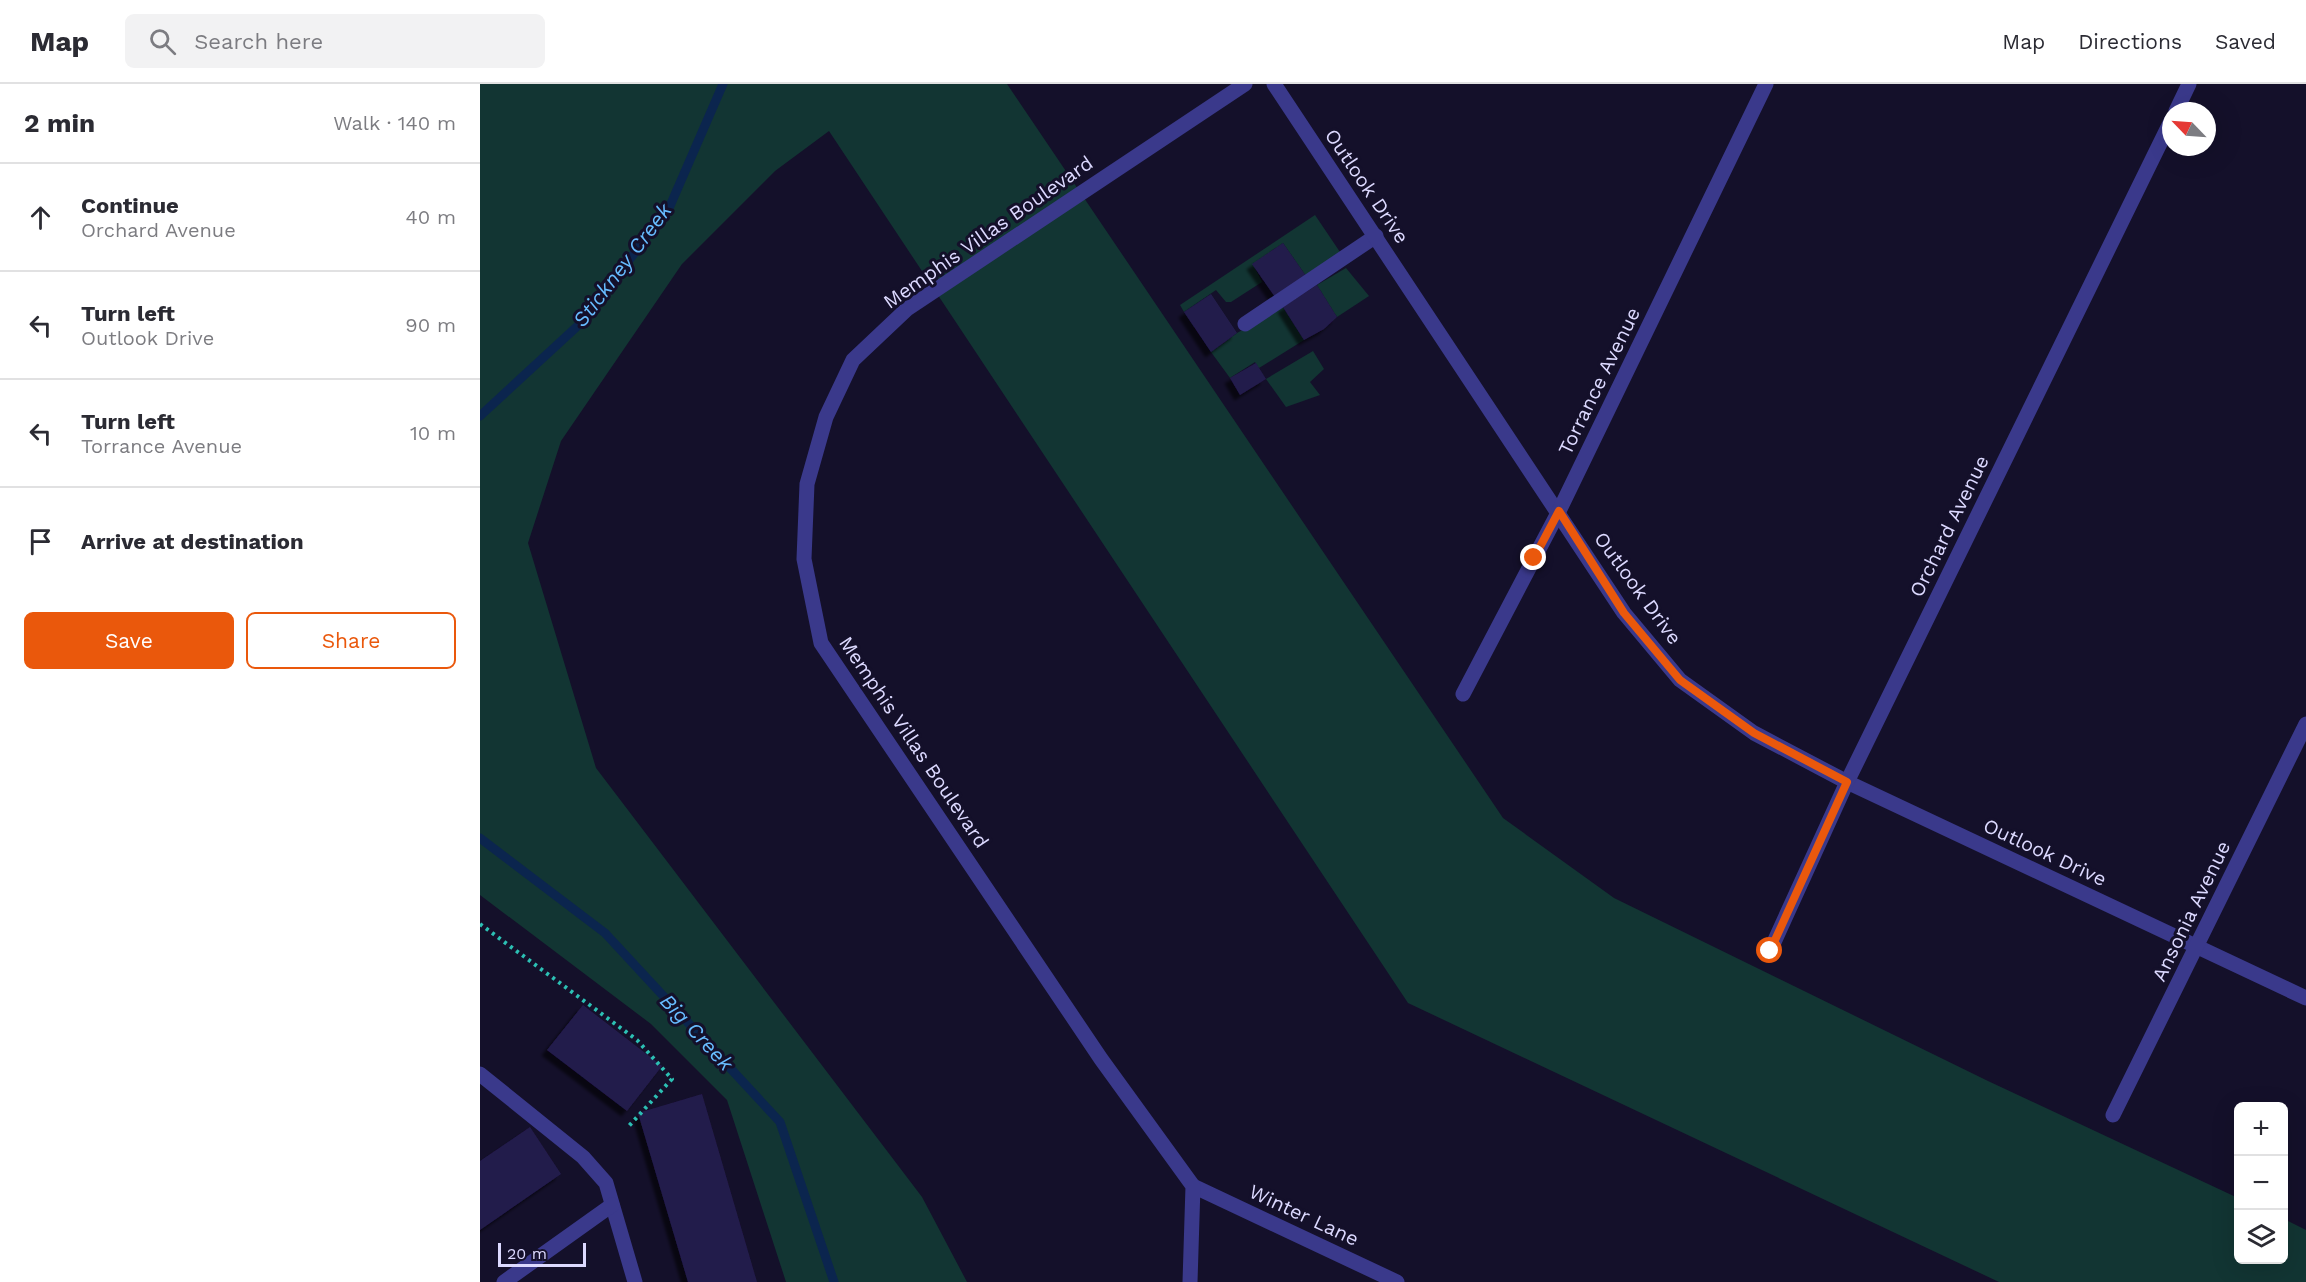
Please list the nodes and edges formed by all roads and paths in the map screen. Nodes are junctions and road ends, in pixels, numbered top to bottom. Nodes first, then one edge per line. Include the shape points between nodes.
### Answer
1 (1245, 84) edge
2 (1274, 84) edge
3 (1766, 84) edge
4 (2189, 84) edge
5 (2180, 102) edge
6 (2162, 140) edge
7 (1376, 236) junction
8 (1245, 324) dead end
9 (1559, 511) junction
10 (1463, 694) dead end
11 (2306, 724) edge
12 (1847, 782) junction
13 (480, 924) edge
14 (2198, 946) junction
15 (1770, 951) dead end
16 (2306, 998) edge
17 (480, 1074) edge
18 (2113, 1115) dead end
19 (627, 1128) dead end
20 (1193, 1186) junction
21 (612, 1205) junction
22 (504, 1282) edge
23 (635, 1282) edge
24 (1190, 1282) edge
25 (1396, 1282) edge

1 - 20 street, Memphis Villas Boulevard via 908,309 853,360 826,417 807,484 804,559 822,643 1101,1059
2 - 7 street, Outlook Drive
3 - 9 street, Torrance Avenue
4 - 5 street
6 - 12 street, Orchard Avenue
7 - 8 street
7 - 9 street, Outlook Drive
9 - 10 street, Torrance Avenue
9 - 12 street, Outlook Drive via 1624,613 1680,680 1754,733
11 - 14 street, Ansonia Avenue
12 - 14 street, Outlook Drive
12 - 15 street, Orchard Avenue
13 - 19 path via 637,1040 672,1079
14 - 16 street, Outlook Drive
14 - 18 street, Ansonia Avenue
17 - 21 street via 583,1156 606,1183
20 - 24 street
20 - 25 street, Winter Lane
21 - 22 street
21 - 23 street

